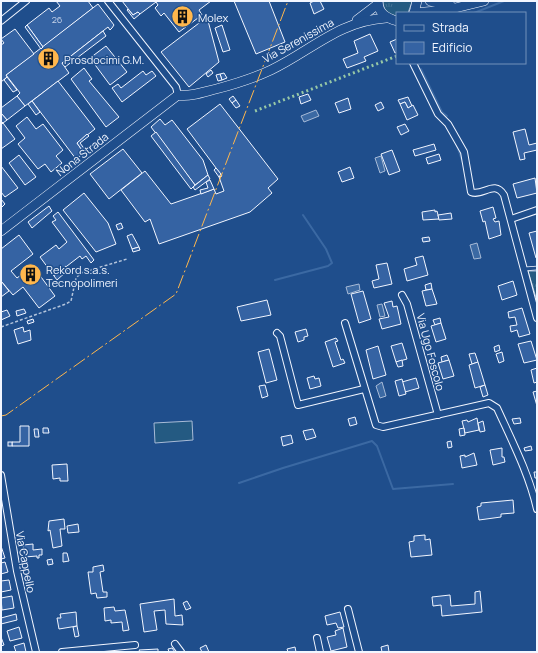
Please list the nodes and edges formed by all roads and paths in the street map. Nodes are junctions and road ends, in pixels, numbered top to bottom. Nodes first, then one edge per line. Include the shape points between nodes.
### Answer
1 (26, 1) edge
2 (108, 1) edge
3 (417, 1) edge
4 (430, 1) edge
5 (484, 1) edge
6 (378, 2) edge
7 (459, 7) junction
8 (414, 12) edge
9 (425, 12) edge
10 (386, 18) junction
11 (1, 21) edge
12 (396, 22) edge
13 (353, 23) junction
14 (413, 64) edge
15 (178, 95) junction
16 (537, 210) edge
17 (511, 219) junction
18 (1, 231) edge
19 (127, 259) dead end
20 (537, 268) edge
21 (524, 269) junction
22 (402, 295) dead end
23 (535, 305) edge
24 (537, 318) edge
25 (345, 323) dead end
26 (1, 327) edge
27 (277, 333) dead end
28 (364, 389) junction
29 (438, 415) junction
30 (1, 475) edge
31 (537, 509) edge
32 (348, 609) dead end
33 (317, 638) dead end
34 (175, 644) dead end
35 (135, 645) dead end
36 (36, 652) edge
37 (62, 652) edge
38 (181, 652) edge
39 (320, 652) edge
40 (358, 652) edge

1 - 11 street
2 - 15 street via 176,87
3 - 8 street
4 - 7 street
5 - 7 street
6 - 10 street, Via Serenissima
6 - 13 street, Via Serenissima
7 - 9 street
10 - 12 street, Via Serenissima
10 - 13 street, Via Serenissima
13 - 15 street, Via Serenissima via 271,70 232,84 186,96
14 - 17 street via 438,114 448,124 464,152 471,192 499,189 504,195
15 - 18 street, Nona Strada
16 - 17 street
17 - 21 street
19 - 26 path via 81,273 76,278 70,301 66,304
20 - 21 lane
21 - 23 street
22 - 29 street, Via Ugo Foscolo via 407,304
23 - 24 street
25 - 28 street
27 - 28 street via 280,336 298,405
28 - 29 street via 374,422 378,426
29 - 31 street via 489,403 497,408 530,483
30 - 36 street, Via Cappello via 17,571
32 - 40 street
33 - 39 street
34 - 38 street
35 - 37 street

